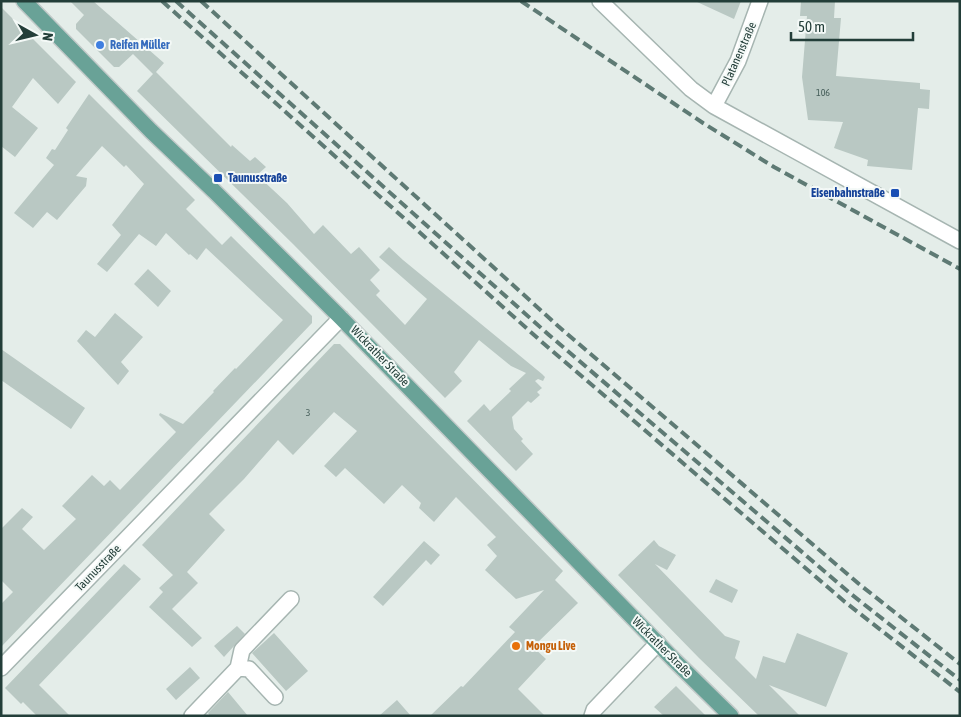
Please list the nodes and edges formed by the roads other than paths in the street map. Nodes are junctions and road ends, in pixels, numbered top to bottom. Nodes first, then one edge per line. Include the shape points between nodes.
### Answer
1 (24, 1) edge
2 (600, 1) edge
3 (760, 1) edge
4 (714, 106) junction
5 (960, 241) edge
6 (341, 318) junction
7 (291, 599) dead end
8 (658, 643) junction
9 (1, 668) edge
10 (238, 668) junction
11 (275, 697) dead end
12 (192, 716) edge
13 (592, 716) edge
14 (731, 716) edge

1 - 6 main road, Wickrather Straße
2 - 4 street
3 - 4 street, Platanenstraße via 738,61
4 - 5 street
6 - 8 main road, Wickrather Straße
6 - 9 street, Taunusstraße
7 - 10 street via 242,650
8 - 13 street via 594,710
8 - 14 main road, Wickrather Straße
10 - 11 street via 249,669
10 - 12 street

